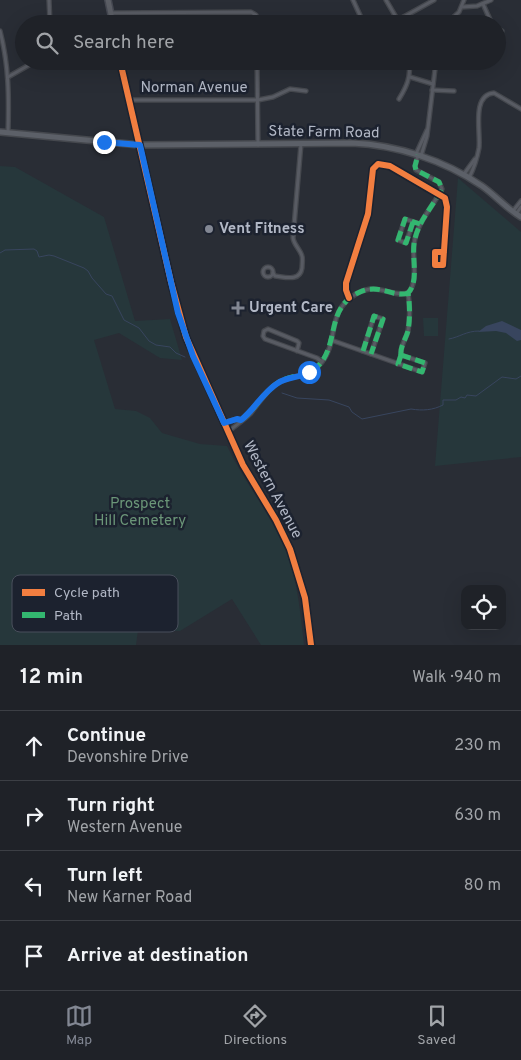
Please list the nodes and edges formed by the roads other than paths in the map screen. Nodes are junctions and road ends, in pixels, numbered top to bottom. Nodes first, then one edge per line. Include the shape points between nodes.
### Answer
1 (49, 0) edge
2 (108, 0) edge
3 (353, 0) edge
4 (386, 0) edge
5 (434, 0) edge
6 (464, 0) edge
7 (491, 0) edge
8 (483, 4) junction
9 (462, 7) junction
10 (111, 14) joint
11 (50, 15) edge
12 (256, 15) edge
13 (360, 15) edge
14 (395, 15) edge
15 (410, 15) edge
16 (456, 15) edge
17 (488, 15) edge
18 (0, 31) edge
19 (20, 70) edge
20 (122, 70) edge
21 (258, 70) edge
22 (410, 70) edge
23 (435, 70) edge
24 (8, 77) junction
25 (410, 77) junction
26 (433, 84) junction
27 (432, 90) junction
28 (454, 91) dead end
29 (306, 92) dead end
30 (399, 99) dead end
31 (129, 100) junction
32 (258, 100) junction
33 (521, 109) edge
34 (0, 132) edge
35 (8, 133) junction
36 (258, 144) junction
37 (301, 144) junction
38 (140, 145) junction
39 (418, 155) junction
40 (475, 159) junction
41 (467, 176) junction
42 (439, 194) junction
43 (521, 201) edge
44 (521, 207) edge
45 (518, 216) edge
46 (413, 222) junction
47 (420, 224) junction
48 (444, 252) junction
49 (273, 273) dead end
50 (408, 293) junction
51 (349, 298) junction
52 (331, 340) junction
53 (297, 350) junction
54 (363, 351) junction
55 (371, 354) junction
56 (401, 355) junction
57 (322, 362) junction
58 (398, 364) junction
59 (241, 420) junction
60 (224, 423) junction
61 (228, 432) junction
62 (311, 645) edge

1 - 11 street
2 - 10 main road
3 - 13 street
4 - 14 street
5 - 15 street
6 - 9 street
7 - 8 street
8 - 9 street
8 - 17 street
9 - 16 street
10 - 12 street via 251,12
18 - 24 street
19 - 24 street
20 - 31 main road, Western Avenue
21 - 32 street
22 - 25 street
23 - 26 street
24 - 35 street
25 - 26 street
25 - 30 street
26 - 27 street
27 - 28 street
27 - 39 street via 428,130
29 - 32 street, Norman Avenue via 290,89
31 - 32 street, Norman Avenue
31 - 38 main road, Western Avenue
32 - 36 street
33 - 40 street via 494,93 483,99 479,109 479,143
34 - 35 main road, State Farm Road
35 - 38 main road, State Farm Road
36 - 37 main road, State Farm Road
36 - 38 main road, State Farm Road
37 - 39 main road, State Farm Road via 357,144
37 - 49 street via 293,238 302,256 301,272 294,278
38 - 60 main road, Western Avenue via 178,313 193,356
39 - 41 main road, State Farm Road
39 - 42 street via 415,168 439,182 442,189
40 - 41 street
40 - 41 street
41 - 45 main road, State Farm Road
42 - 47 street
42 - 48 street via 445,198 446,204
42 - 51 street via 390,166 380,164 373,169 368,214 346,283
43 - 45 street
44 - 45 street
46 - 46 street via 404,219 398,240 406,243
46 - 47 street
47 - 50 street via 414,246 414,284
48 - 48 street via 444,265 435,265 436,252
50 - 51 street via 370,289
50 - 56 street via 408,332
51 - 52 street via 338,311
52 - 54 street
52 - 57 street
53 - 53 street via 297,340 268,329 262,336
53 - 57 street
54 - 55 street
54 - 55 street via 374,316 384,319
55 - 58 street
56 - 58 street
56 - 58 street via 425,363 422,372
57 - 59 street via 305,375 274,385
59 - 60 street
59 - 61 street
60 - 61 main road, Western Avenue
61 - 62 main road, Western Avenue via 290,549 305,598

